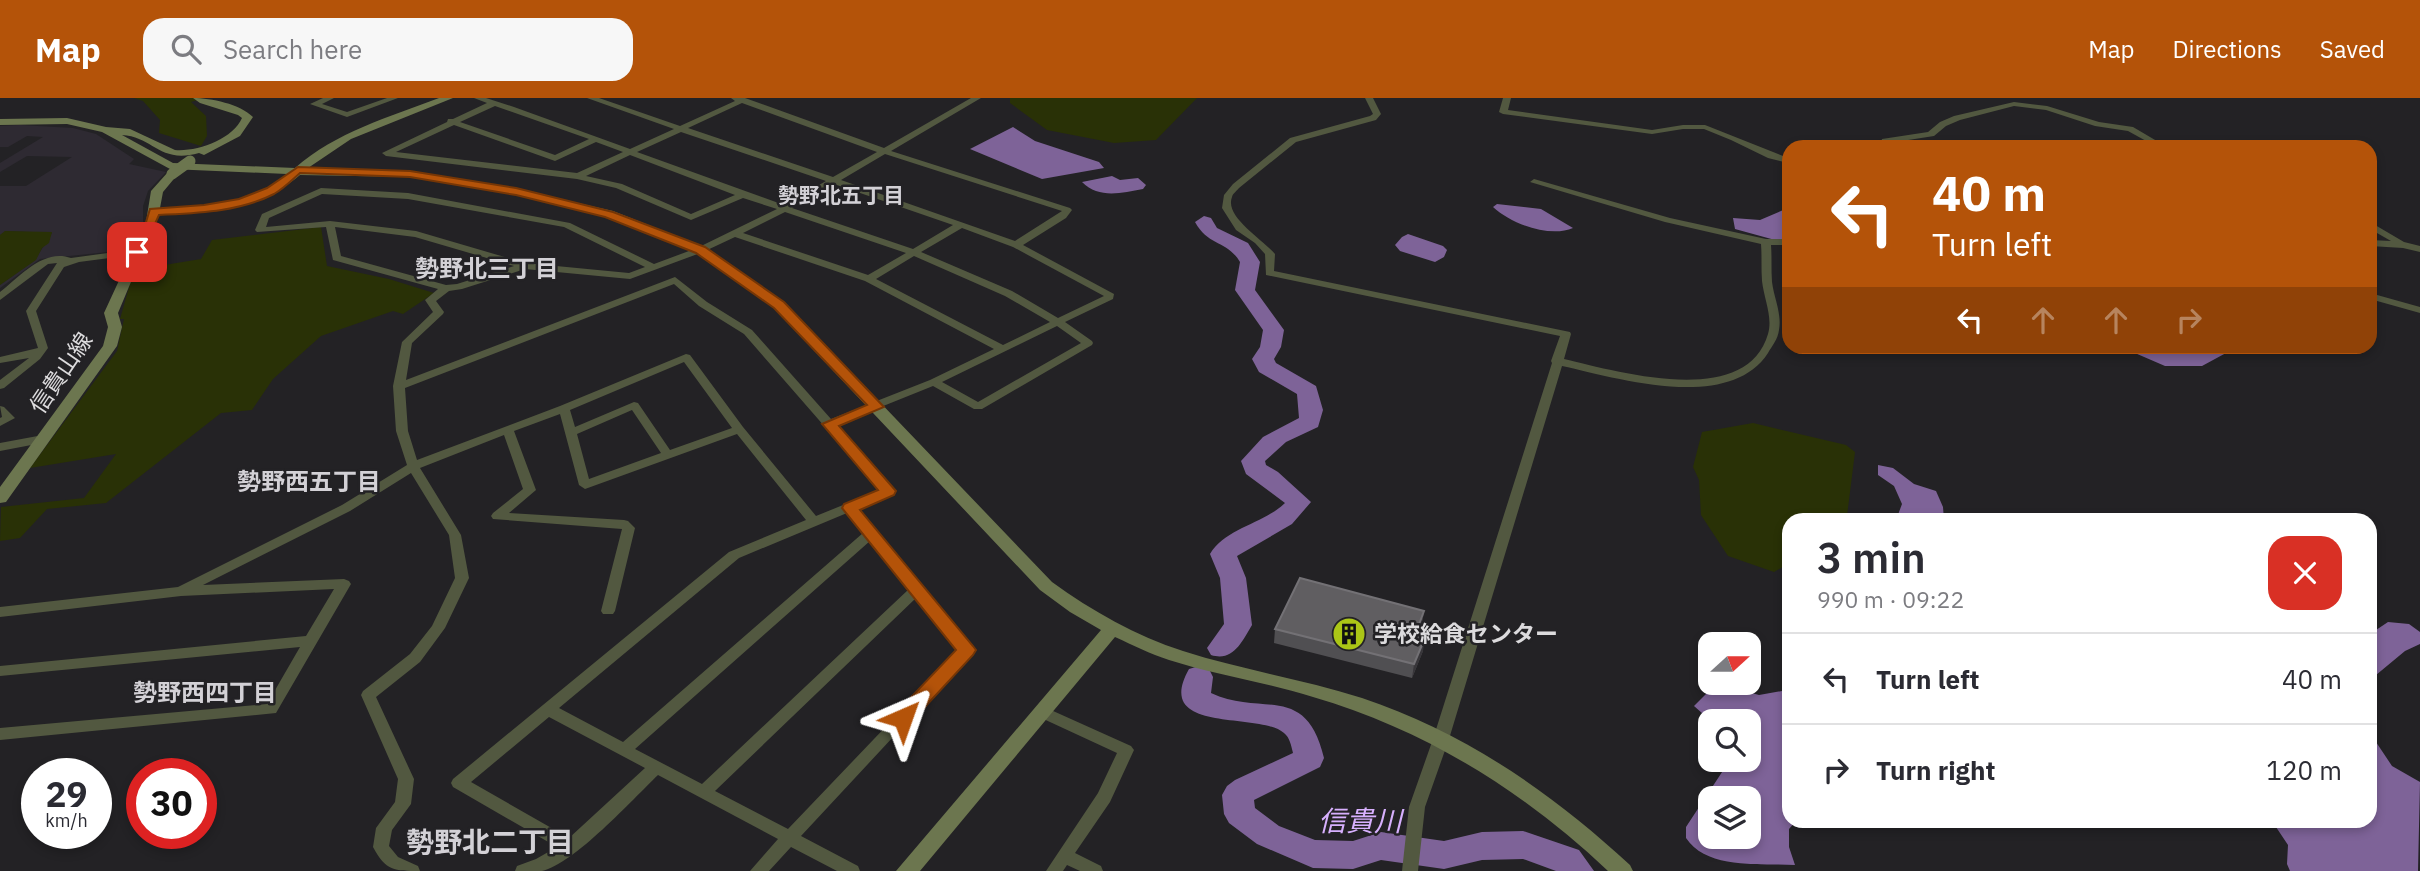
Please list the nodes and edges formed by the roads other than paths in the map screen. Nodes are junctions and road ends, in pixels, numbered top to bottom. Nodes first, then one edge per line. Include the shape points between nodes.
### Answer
1 (198, 98) edge
2 (330, 98) edge
3 (394, 98) edge
4 (448, 98) edge
5 (478, 98) edge
6 (591, 98) edge
7 (977, 98) edge
8 (1369, 98) edge
9 (1507, 98) edge
10 (739, 99) edge
11 (494, 103) junction
12 (451, 121) junction
13 (0, 122) edge
14 (106, 130) junction
15 (682, 130) junction
16 (594, 140) junction
17 (1892, 140) edge
18 (2151, 140) edge
19 (213, 146) junction
20 (633, 152) junction
21 (886, 152) junction
22 (1782, 159) edge
23 (298, 170) junction
24 (577, 177) junction
25 (834, 181) junction
26 (1534, 182) dead end
27 (743, 195) junction
28 (786, 208) junction
29 (154, 212) junction
30 (330, 224) junction
31 (961, 224) junction
32 (2377, 229) edge
33 (734, 233) junction
34 (1766, 242) junction
35 (1782, 242) edge
36 (2377, 243) edge
37 (1016, 245) junction
38 (2403, 245) junction
39 (2420, 249) edge
40 (700, 250) junction
41 (137, 252) junction
42 (914, 253) junction
43 (78, 259) junction
44 (524, 266) junction
45 (654, 268) junction
46 (869, 279) junction
47 (446, 288) junction
48 (0, 297) edge
49 (2377, 298) edge
50 (2420, 310) edge
51 (1059, 322) junction
52 (1001, 348) junction
53 (40, 352) junction
54 (0, 360) edge
55 (1556, 361) junction
56 (934, 382) junction
57 (0, 386) edge
58 (399, 386) junction
59 (877, 407) junction
60 (564, 408) junction
61 (0, 409) edge
62 (0, 424) edge
63 (829, 424) junction
64 (739, 429) junction
65 (508, 431) junction
66 (572, 432) junction
67 (43, 439) junction
68 (0, 447) edge
69 (668, 455) junction
70 (413, 466) junction
71 (0, 498) edge
72 (850, 508) junction
73 (814, 522) junction
74 (870, 534) junction
75 (916, 590) junction
76 (181, 592) junction
77 (608, 611) dead end
78 (0, 612) edge
79 (1112, 628) junction
80 (311, 641) junction
81 (0, 671) edge
82 (549, 710) junction
83 (1042, 712) junction
84 (0, 734) edge
85 (1441, 739) junction
86 (625, 749) junction
87 (656, 768) junction
88 (705, 791) junction
89 (790, 837) junction
90 (570, 846) junction
91 (1066, 856) junction
92 (412, 871) edge
93 (523, 871) edge
94 (758, 871) edge
95 (852, 871) edge
96 (907, 871) edge
97 (1054, 871) edge
98 (1095, 871) edge
99 (1410, 871) edge
100 (1622, 871) edge

1 - 19 street, 信貴山線 via 248,117 240,131
2 - 3 street via 314,104 347,115
4 - 23 street via 347,137
5 - 11 street
6 - 15 street
7 - 21 street
8 - 55 street via 1376,108 1373,118 1293,140 1227,197 1227,208 1240,228 1270,254 1269,273 1566,334
9 - 22 street via 1503,112 1651,132 1705,127
10 - 15 street
10 - 21 street
11 - 12 street
11 - 16 street
12 - 16 street via 555,158
12 - 24 street via 386,153
13 - 14 street via 67,121
14 - 19 street via 130,132 173,153
14 - 23 street via 170,166
15 - 20 street
15 - 25 street
16 - 20 street
17 - 18 street via 1931,134 1958,118 2014,104 2130,128
19 - 29 street, 信貴山線, bridge via 172,174 157,191
20 - 24 street
20 - 27 street
21 - 25 street
21 - 37 street via 1067,210
23 - 29 street via 271,191 242,202
23 - 40 street via 410,174 516,192 609,214
24 - 27 street via 619,186 691,217
25 - 28 street
25 - 31 street
26 - 34 street
27 - 28 street
28 - 33 street
28 - 42 street
29 - 41 street, 信貴山線
30 - 44 street via 416,234
30 - 45 street via 260,230 265,216 321,191 408,195 567,225
30 - 47 street via 336,258
31 - 37 street
31 - 42 street
32 - 38 street
33 - 40 street
33 - 46 street
34 - 35 street
34 - 55 street via 1772,338 1750,368 1704,384 1675,384
36 - 38 street
37 - 51 street via 1109,294
38 - 39 street
40 - 45 street
40 - 59 street via 779,305
41 - 43 street
41 - 67 street, 信貴山線 via 111,313 115,327 110,346
42 - 46 street
42 - 51 street via 990,285
43 - 48 street via 45,261
43 - 53 street via 60,265 31,311 43,348
44 - 45 street via 630,276
44 - 47 street
46 - 52 street
47 - 58 street via 430,300 439,312 407,342
49 - 50 street
51 - 52 street
51 - 56 street via 1088,343 978,407
52 - 56 street
53 - 54 street
53 - 57 street
55 - 85 street
56 - 59 street
58 - 63 street via 675,280 748,332
58 - 70 street via 402,431
59 - 63 street
59 - 79 street via 1046,586
60 - 64 street via 686,357
60 - 65 street
60 - 66 street
61 - 62 street via 9,418
63 - 72 street via 888,491
64 - 69 street
64 - 73 street
65 - 70 street
65 - 77 street via 530,490 497,516 624,524 629,528
66 - 69 street via 634,405
66 - 69 street via 585,485
67 - 68 street
67 - 71 street, 信貴山線
70 - 76 street via 346,508
70 - 92 street via 454,535 463,578 438,628 415,658 368,695 406,779 403,804 384,828 381,848 392,862
72 - 73 street
72 - 74 street
73 - 82 street via 734,555
74 - 75 street
74 - 86 street
75 - 88 street
75 - 89 street via 967,650
76 - 78 street
76 - 80 street via 344,584
79 - 83 street
79 - 85 street via 1175,655 1316,690
80 - 81 street
80 - 84 street via 271,709
82 - 86 street
82 - 90 street via 459,783
83 - 91 street via 1126,750 1104,797
83 - 96 street
85 - 99 street via 1417,807
85 - 100 street via 1489,763 1538,797
86 - 87 street
87 - 88 street
87 - 90 street
88 - 89 street
89 - 94 street
89 - 95 street
90 - 93 street via 543,865
91 - 97 street
91 - 98 street

